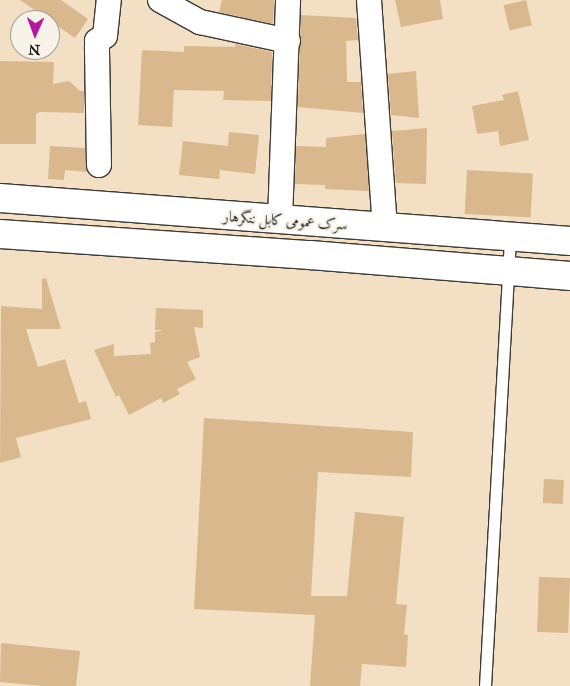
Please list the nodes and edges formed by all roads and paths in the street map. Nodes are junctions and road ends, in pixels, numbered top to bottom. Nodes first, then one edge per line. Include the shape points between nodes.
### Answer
1 (109, 0) edge
2 (160, 0) edge
3 (288, 0) edge
4 (369, 0) edge
5 (288, 40) junction
6 (99, 165) dead end
7 (0, 198) edge
8 (280, 220) junction
9 (386, 228) junction
10 (0, 234) edge
11 (510, 237) junction
12 (570, 241) edge
13 (509, 272) junction
14 (570, 276) edge
15 (485, 686) edge

1 - 6 street via 106,36 97,41 96,46
2 - 5 street via 200,22
3 - 5 street
4 - 9 street
5 - 8 street
7 - 8 highway, سرک عمومی کابل ننگرهار
8 - 9 highway, سرک عمومی کابل ننگرهار
9 - 11 highway, سرک عمومی کابل ننگرهار
10 - 13 highway
11 - 12 highway, سرک عمومی کابل ننگرهار
11 - 13 lane
13 - 14 highway
13 - 15 lane

